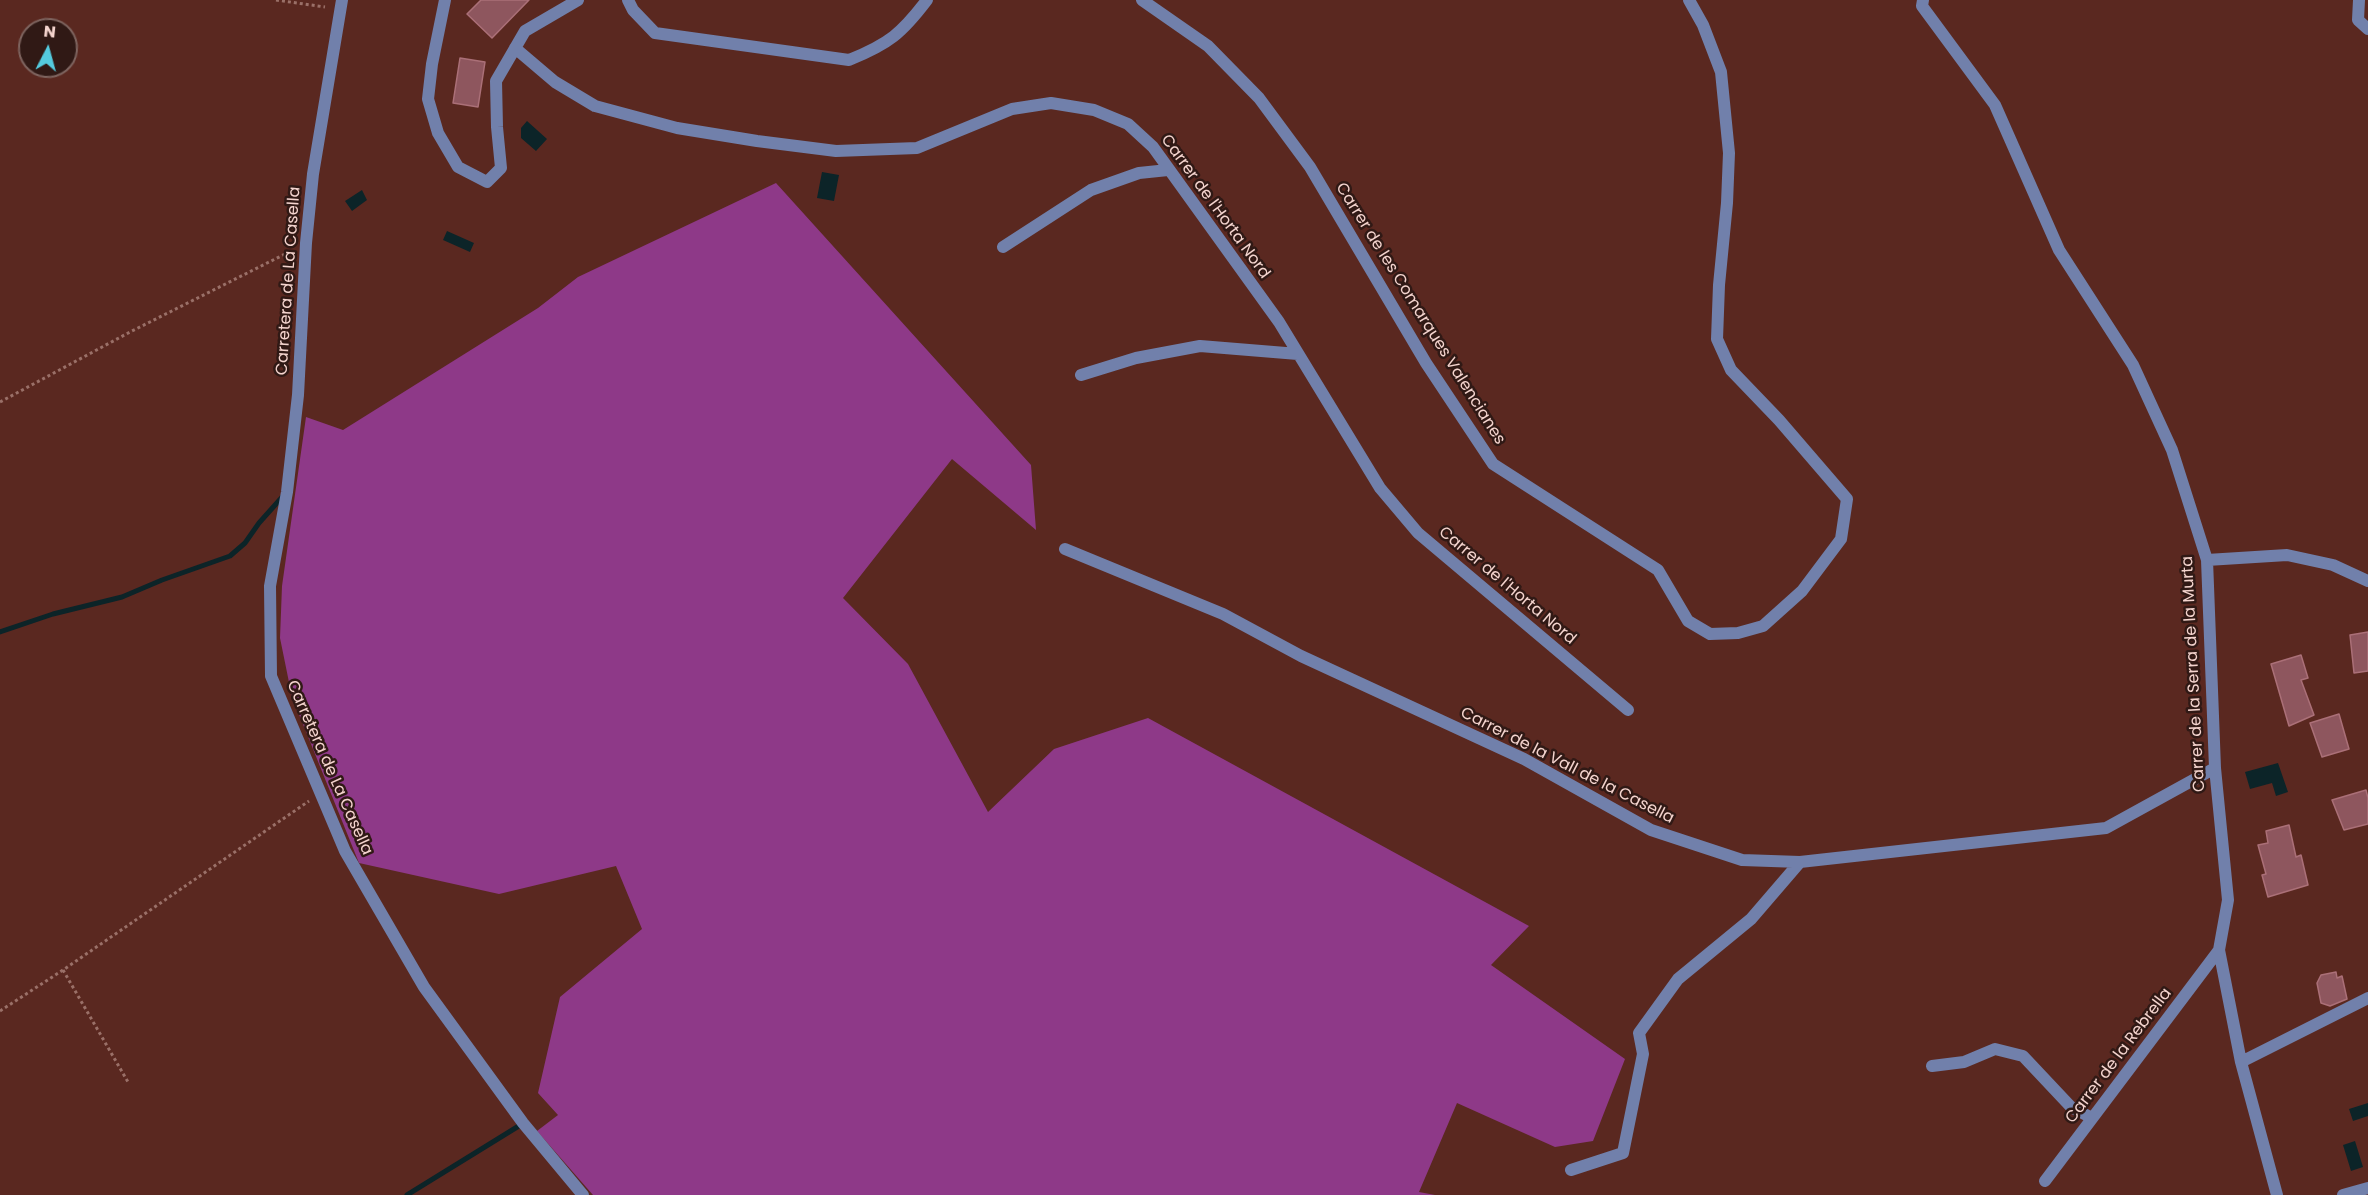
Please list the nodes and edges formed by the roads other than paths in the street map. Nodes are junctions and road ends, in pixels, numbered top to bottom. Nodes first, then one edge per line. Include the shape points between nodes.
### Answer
1 (445, 0) edge
2 (578, 0) edge
3 (628, 0) edge
4 (927, 0) edge
5 (1142, 0) edge
6 (1689, 0) edge
7 (1923, 0) edge
8 (2359, 0) edge
9 (342, 5) edge
10 (2368, 29) edge
11 (515, 48) junction
12 (1168, 170) junction
13 (1003, 247) dead end
14 (1298, 354) junction
15 (1081, 375) dead end
16 (1065, 549) dead end
17 (2207, 560) junction
18 (2368, 581) edge
19 (1628, 710) dead end
20 (2215, 768) junction
21 (1800, 862) junction
22 (2218, 950) junction
23 (2368, 998) edge
24 (2241, 1062) junction
25 (1932, 1066) dead end
26 (2092, 1118) junction
27 (1571, 1170) dead end
28 (2045, 1181) dead end
29 (2368, 1188) edge
30 (583, 1195) edge
31 (2277, 1195) edge
32 (2343, 1195) edge

1 - 11 street via 428,99 438,133 458,167 487,182 501,168 496,81
2 - 11 street via 525,31
3 - 4 street via 655,33 849,60 874,50 905,29
5 - 6 street, Carrer de les Comarques Valencianes via 1208,46 1259,98 1310,166 1426,363 1493,464 1658,570 1688,621 1710,634 1738,633 1763,626 1802,591 1841,539 1847,498 1731,370 1717,339 1729,153 1721,72
7 - 17 street, Carrer de la Serra de la Murta via 1922,6 1995,105 2059,250 2133,365 2172,450
8 - 10 street via 2358,20
9 - 30 street, Carretera de La Casella via 313,174 296,406 287,492 270,586 271,675 345,851 424,987 523,1123
11 - 12 street, Carrer de l'Horta Nord via 555,82 595,106 677,128 836,151 917,148 1012,109 1051,103 1094,110 1128,124 1153,147
12 - 13 street via 1139,173 1091,190
12 - 14 street, Carrer de l'Horta Nord via 1272,312
14 - 15 street via 1200,346 1136,358
14 - 19 street, Carrer de l'Horta Nord via 1380,488 1418,533
16 - 21 street, Carrer de la Vall de la Casella via 1223,614 1301,656 1524,759 1651,830 1743,860
17 - 18 street via 2287,555 2333,565
17 - 20 street, Carrer de la Serra de la Murta
20 - 21 street, Carrer de la Vall de la Casella via 2106,828
20 - 22 street, Carrer de la Serra de la Murta via 2228,900
21 - 27 street via 1751,919 1678,979 1639,1033 1643,1054 1623,1152
22 - 24 street, Carrer de la Serra de la Murta
22 - 26 street, Carrer de la Rebrella
23 - 24 street
24 - 31 street, Carrer de la Serra de la Murta
25 - 26 street via 1965,1062 1995,1049 2023,1056 2072,1107
26 - 28 street, Carrer de la Rebrella
29 - 32 street

